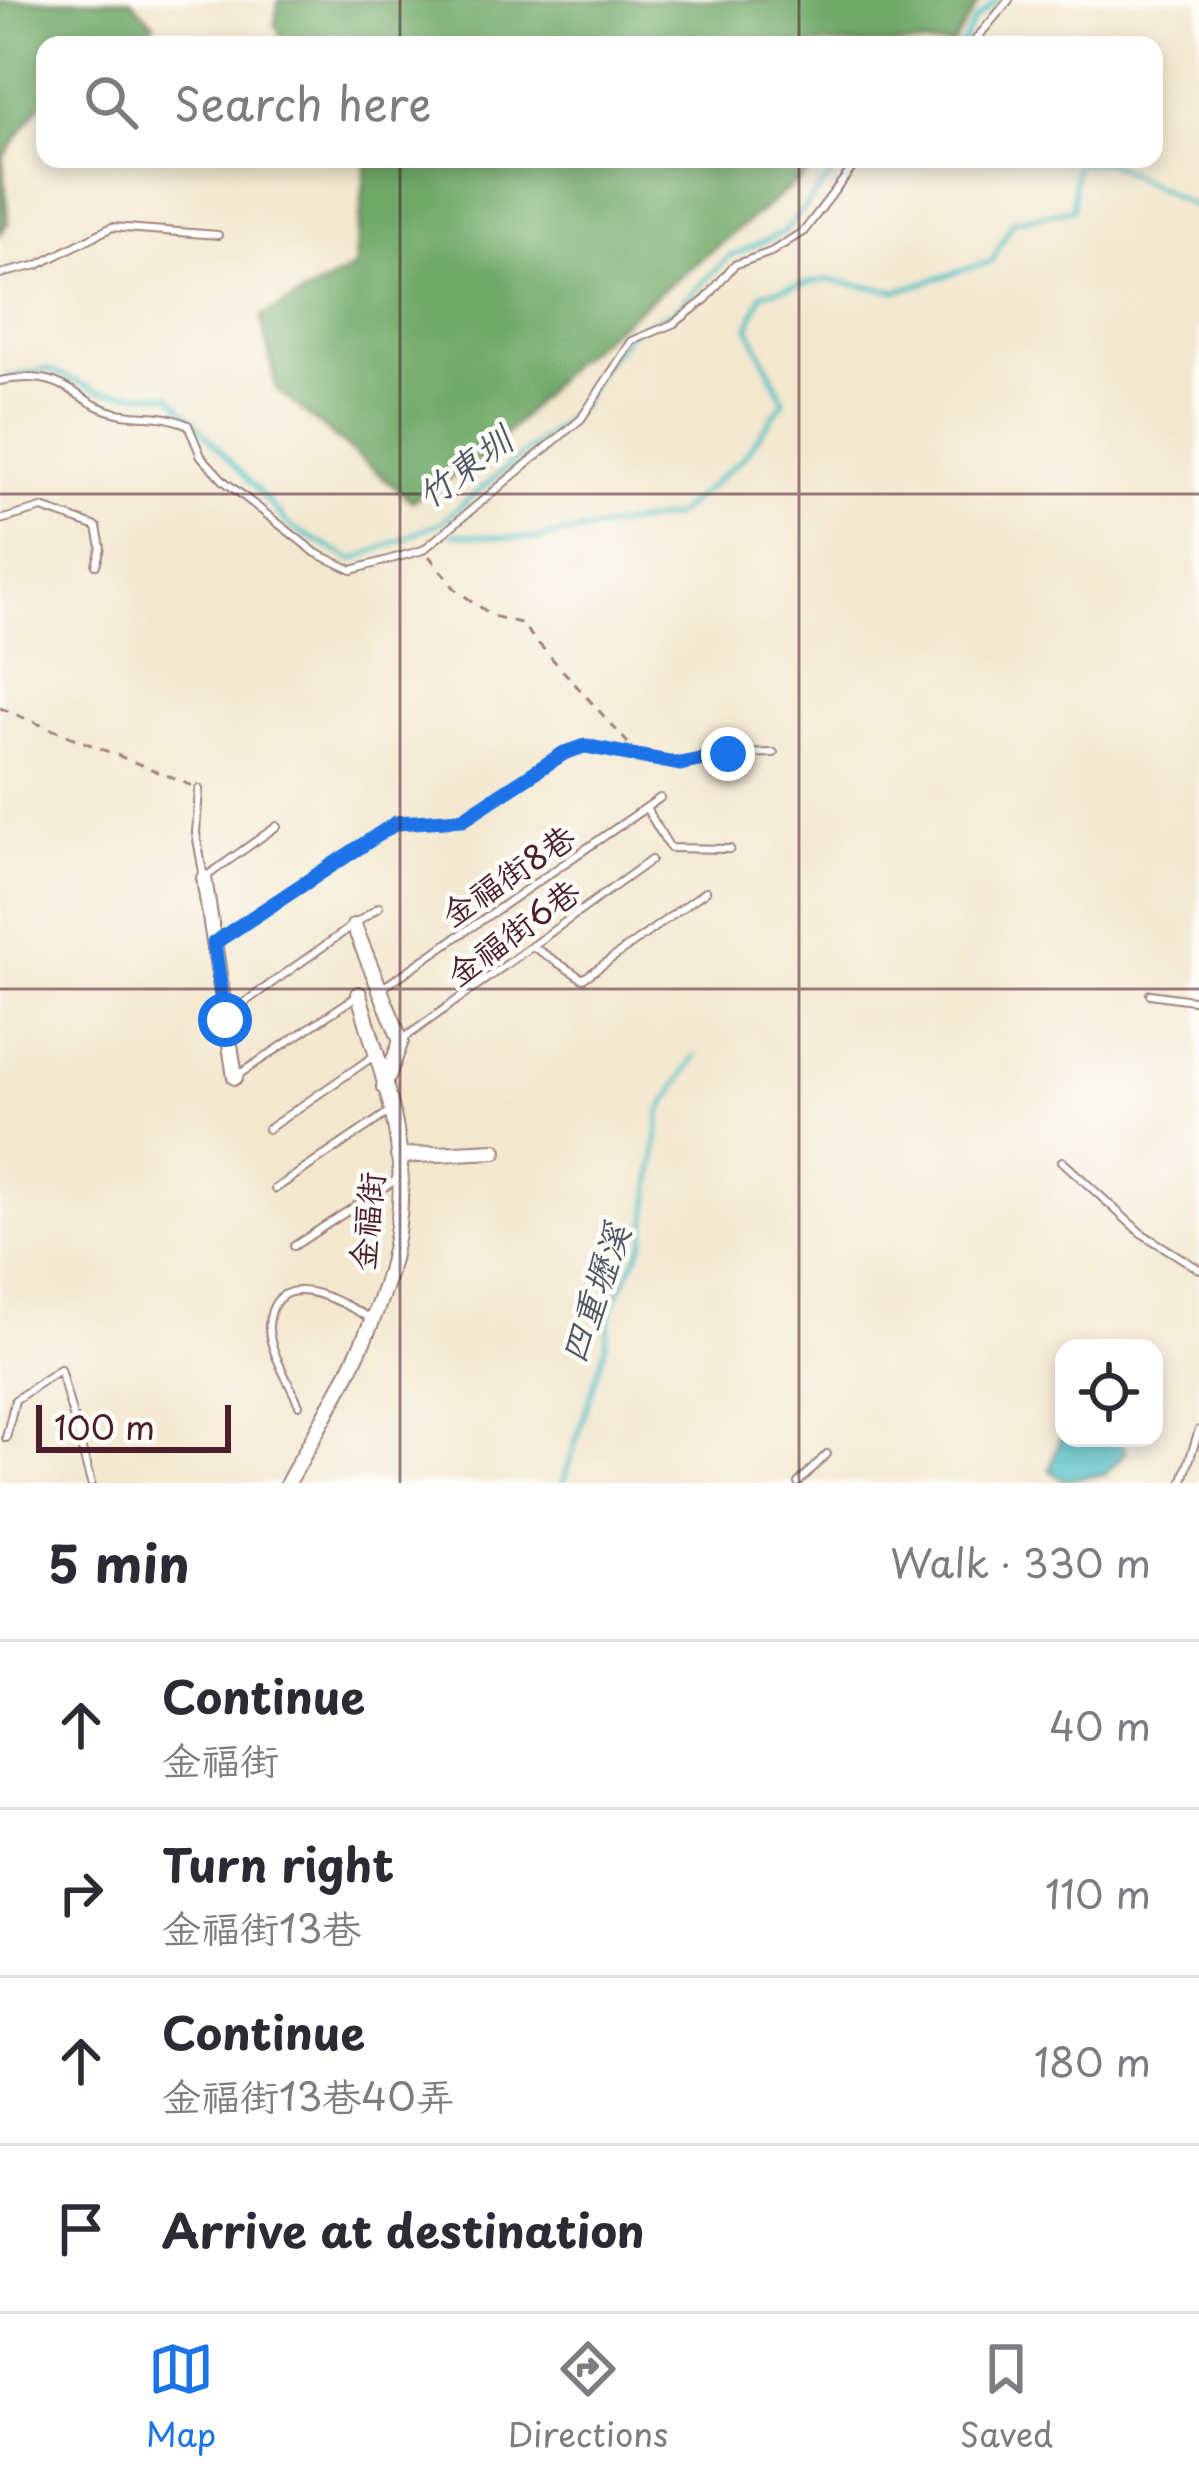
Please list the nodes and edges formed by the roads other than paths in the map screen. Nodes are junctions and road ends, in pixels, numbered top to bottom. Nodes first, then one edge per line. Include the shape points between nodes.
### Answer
1 (1009, 0) edge
2 (979, 36) edge
3 (852, 168) edge
4 (218, 235) dead end
5 (0, 274) edge
6 (0, 381) edge
7 (0, 520) edge
8 (96, 565) dead end
9 (774, 753) dead end
10 (199, 789) road end
11 (660, 798) dead end
12 (646, 808) junction
13 (278, 826) dead end
14 (730, 849) dead end
15 (651, 860) dead end
16 (204, 878) junction
17 (706, 891) dead end
18 (379, 908) dead end
19 (354, 926) junction
20 (214, 943) junction
21 (532, 946) junction
22 (381, 989) junction
23 (359, 994) joint
24 (1150, 994) dead end
25 (1199, 1001) edge
26 (245, 1002) dead end
27 (400, 1041) junction
28 (374, 1056) junction
29 (235, 1077) joint
30 (384, 1087) junction
31 (392, 1110) junction
32 (268, 1129) dead end
33 (495, 1151) dead end
34 (398, 1156) junction
35 (1062, 1161) dead end
36 (398, 1179) junction
37 (275, 1189) dead end
38 (293, 1246) dead end
39 (1199, 1269) edge
40 (376, 1322) junction
41 (299, 1405) dead end
42 (1199, 1430) edge
43 (6, 1438) dead end
44 (827, 1454) dead end
45 (91, 1483) edge
46 (288, 1483) edge
47 (798, 1483) edge
48 (1182, 1483) edge

1 - 2 lane
3 - 6 lane via 804,231 734,265 675,323 632,341 580,419 423,550 352,570 316,553 224,481 188,425 160,413 121,415 59,381
4 - 5 lane via 112,226 38,266
7 - 8 lane via 42,508 97,527
9 - 20 lane via 680,764 585,746 564,753 463,819 396,823
10 - 16 lane
11 - 12 lane, 金福街8巷
12 - 14 lane via 670,848
12 - 22 lane, 金福街8巷
13 - 16 lane
15 - 21 lane, 金福街6巷
16 - 20 street
17 - 21 lane via 583,979
18 - 19 lane
19 - 22 street
19 - 26 lane
20 - 29 street
21 - 27 lane, 金福街6巷
22 - 27 street
23 - 28 street, 金福街
23 - 29 lane
24 - 25 lane
27 - 30 street
28 - 30 street, 金福街
28 - 32 lane
30 - 31 street, 金福街
31 - 34 street, 金福街
31 - 37 lane
33 - 34 street
34 - 36 street, 金福街
35 - 39 lane via 1141,1233
36 - 38 lane
36 - 40 street, 金福街 via 395,1254
40 - 41 lane via 307,1289 292,1289 277,1303 268,1328
40 - 46 street, 金福街
42 - 48 lane
43 - 45 lane via 15,1400 60,1369
44 - 47 lane

